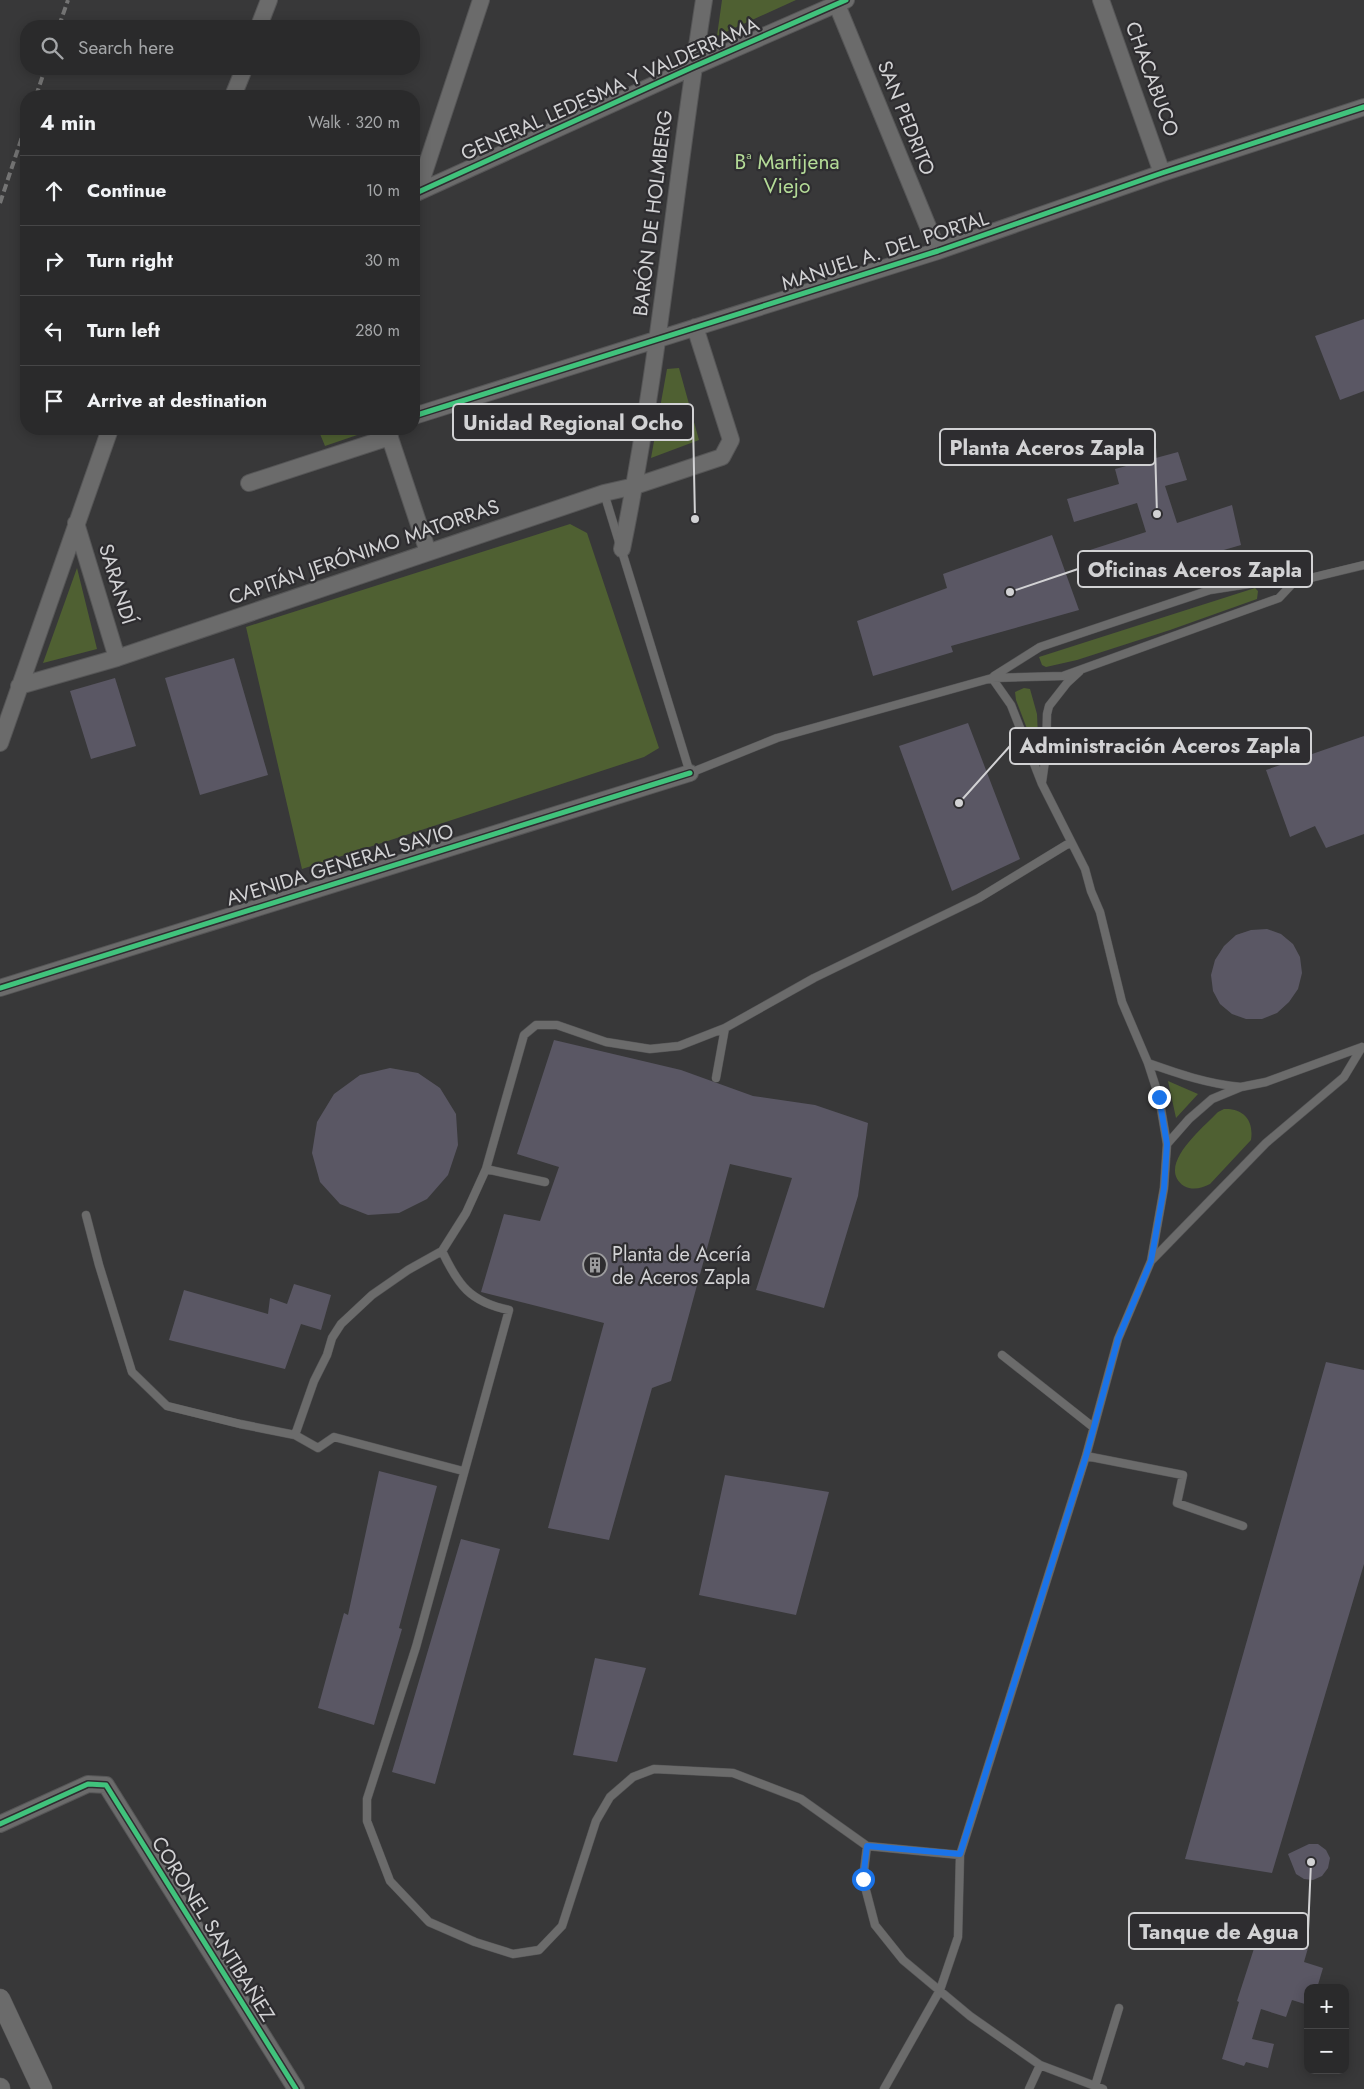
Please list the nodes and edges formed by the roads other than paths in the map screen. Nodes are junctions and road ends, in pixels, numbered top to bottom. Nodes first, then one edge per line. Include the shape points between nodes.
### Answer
1 (269, 0) edge
2 (481, 0) edge
3 (704, 0) edge
4 (1101, 0) edge
5 (839, 2) edge
6 (262, 20) edge
7 (693, 67) junction
8 (242, 75) edge
9 (235, 90) edge
10 (1364, 107) edge
11 (1162, 173) junction
12 (420, 180) edge
13 (420, 190) edge
14 (938, 251) junction
15 (695, 327) junction
16 (658, 338) junction
17 (420, 414) edge
18 (108, 435) edge
19 (383, 435) edge
20 (390, 435) edge
21 (249, 483) dead end
22 (635, 486) junction
23 (604, 493) junction
24 (76, 523) junction
25 (622, 549) junction
26 (428, 552) junction
27 (1364, 565) edge
28 (1294, 582) junction
29 (117, 658) junction
30 (1083, 668) junction
31 (992, 678) junction
32 (19, 686) junction
33 (0, 744) edge
34 (690, 773) junction
35 (1042, 784) junction
36 (1071, 842) junction
37 (0, 988) edge
38 (725, 1028) junction
39 (1363, 1047) edge
40 (1148, 1063) junction
41 (716, 1078) dead end
42 (1241, 1087) junction
43 (1167, 1144) junction
44 (486, 1169) junction
45 (545, 1182) dead end
46 (86, 1215) dead end
47 (442, 1251) junction
48 (1151, 1261) junction
49 (1002, 1355) dead end
50 (1093, 1427) junction
51 (295, 1435) junction
52 (1086, 1456) junction
53 (463, 1471) junction
54 (1242, 1526) dead end
55 (0, 1824) edge
56 (867, 1846) junction
57 (960, 1854) junction
58 (940, 1990) junction
59 (0, 1999) edge
60 (1119, 2008) dead end
61 (1040, 2065) junction
62 (1099, 2087) edge
63 (42, 2089) edge
64 (296, 2089) edge
65 (884, 2089) edge
66 (1030, 2089) edge

1 - 6 street
2 - 12 street
3 - 7 street, BARÓN DE HOLMBERG
4 - 11 street, CHACABUCO
5 - 7 street, GENERAL LEDESMA Y VALDERRAMA
5 - 14 street, SAN PEDRITO
7 - 13 street, GENERAL LEDESMA Y VALDERRAMA
7 - 16 street, BARÓN DE HOLMBERG
8 - 9 street
10 - 11 street, MANUEL A. DEL PORTAL
11 - 14 street, MANUEL A. DEL PORTAL
14 - 15 street, MANUEL A. DEL PORTAL
15 - 16 street, MANUEL A. DEL PORTAL
15 - 22 street, CAPITÁN JERÓNIMO MATORRAS via 731,440 722,457
16 - 17 street, MANUEL A. DEL PORTAL
16 - 22 street, BARÓN DE HOLMBERG
18 - 24 street
19 - 21 street
20 - 26 street
22 - 23 street, CAPITÁN JERÓNIMO MATORRAS
22 - 25 street, BARÓN DE HOLMBERG
23 - 25 lane
23 - 26 street, CAPITÁN JERÓNIMO MATORRAS
24 - 29 street, SARANDÍ
24 - 32 street
25 - 34 lane
26 - 29 street, CAPITÁN JERÓNIMO MATORRAS
27 - 28 lane
28 - 30 lane via 1279,598
28 - 31 lane via 1255,583 1210,590 1040,647
29 - 32 street, CAPITÁN JERÓNIMO MATORRAS
30 - 31 lane via 1063,676
30 - 35 lane via 1049,706
31 - 34 lane via 777,738
31 - 35 lane via 1010,705
32 - 33 street
34 - 37 street, AVENIDA GENERAL SAVIO
35 - 36 lane
36 - 38 lane via 979,898 814,978
36 - 40 lane via 1085,869 1100,912 1122,1002
38 - 41 lane
38 - 44 lane via 679,1046 650,1049 606,1042 556,1025 536,1025 524,1035
39 - 42 lane via 1266,1082
39 - 48 lane via 1344,1077 1266,1143
40 - 42 lane via 1194,1079
40 - 43 lane via 1159,1097
42 - 43 lane via 1212,1099
43 - 48 lane via 1164,1188
44 - 45 lane
44 - 47 lane via 466,1213
46 - 51 lane via 132,1372 167,1406
47 - 51 lane via 372,1295 341,1324 314,1381
47 - 53 lane via 463,1288 487,1305 509,1310
48 - 50 lane via 1118,1339
49 - 50 lane
50 - 52 lane
51 - 53 lane via 318,1448 334,1436
52 - 54 lane via 1183,1475 1177,1503
52 - 57 lane
53 - 56 lane via 416,1647 367,1799 367,1821 390,1881 429,1922 513,1954 539,1950 562,1926 596,1822 610,1797 633,1777 654,1769 733,1773 801,1799
55 - 64 street, CORONEL SANTIBAÑEZ via 88,1784 106,1785
56 - 57 lane
56 - 58 lane via 863,1879 875,1925 903,1960
57 - 58 lane via 958,1937
58 - 61 lane via 970,2016
58 - 65 lane
59 - 63 street
60 - 62 lane
61 - 62 lane
61 - 66 lane

